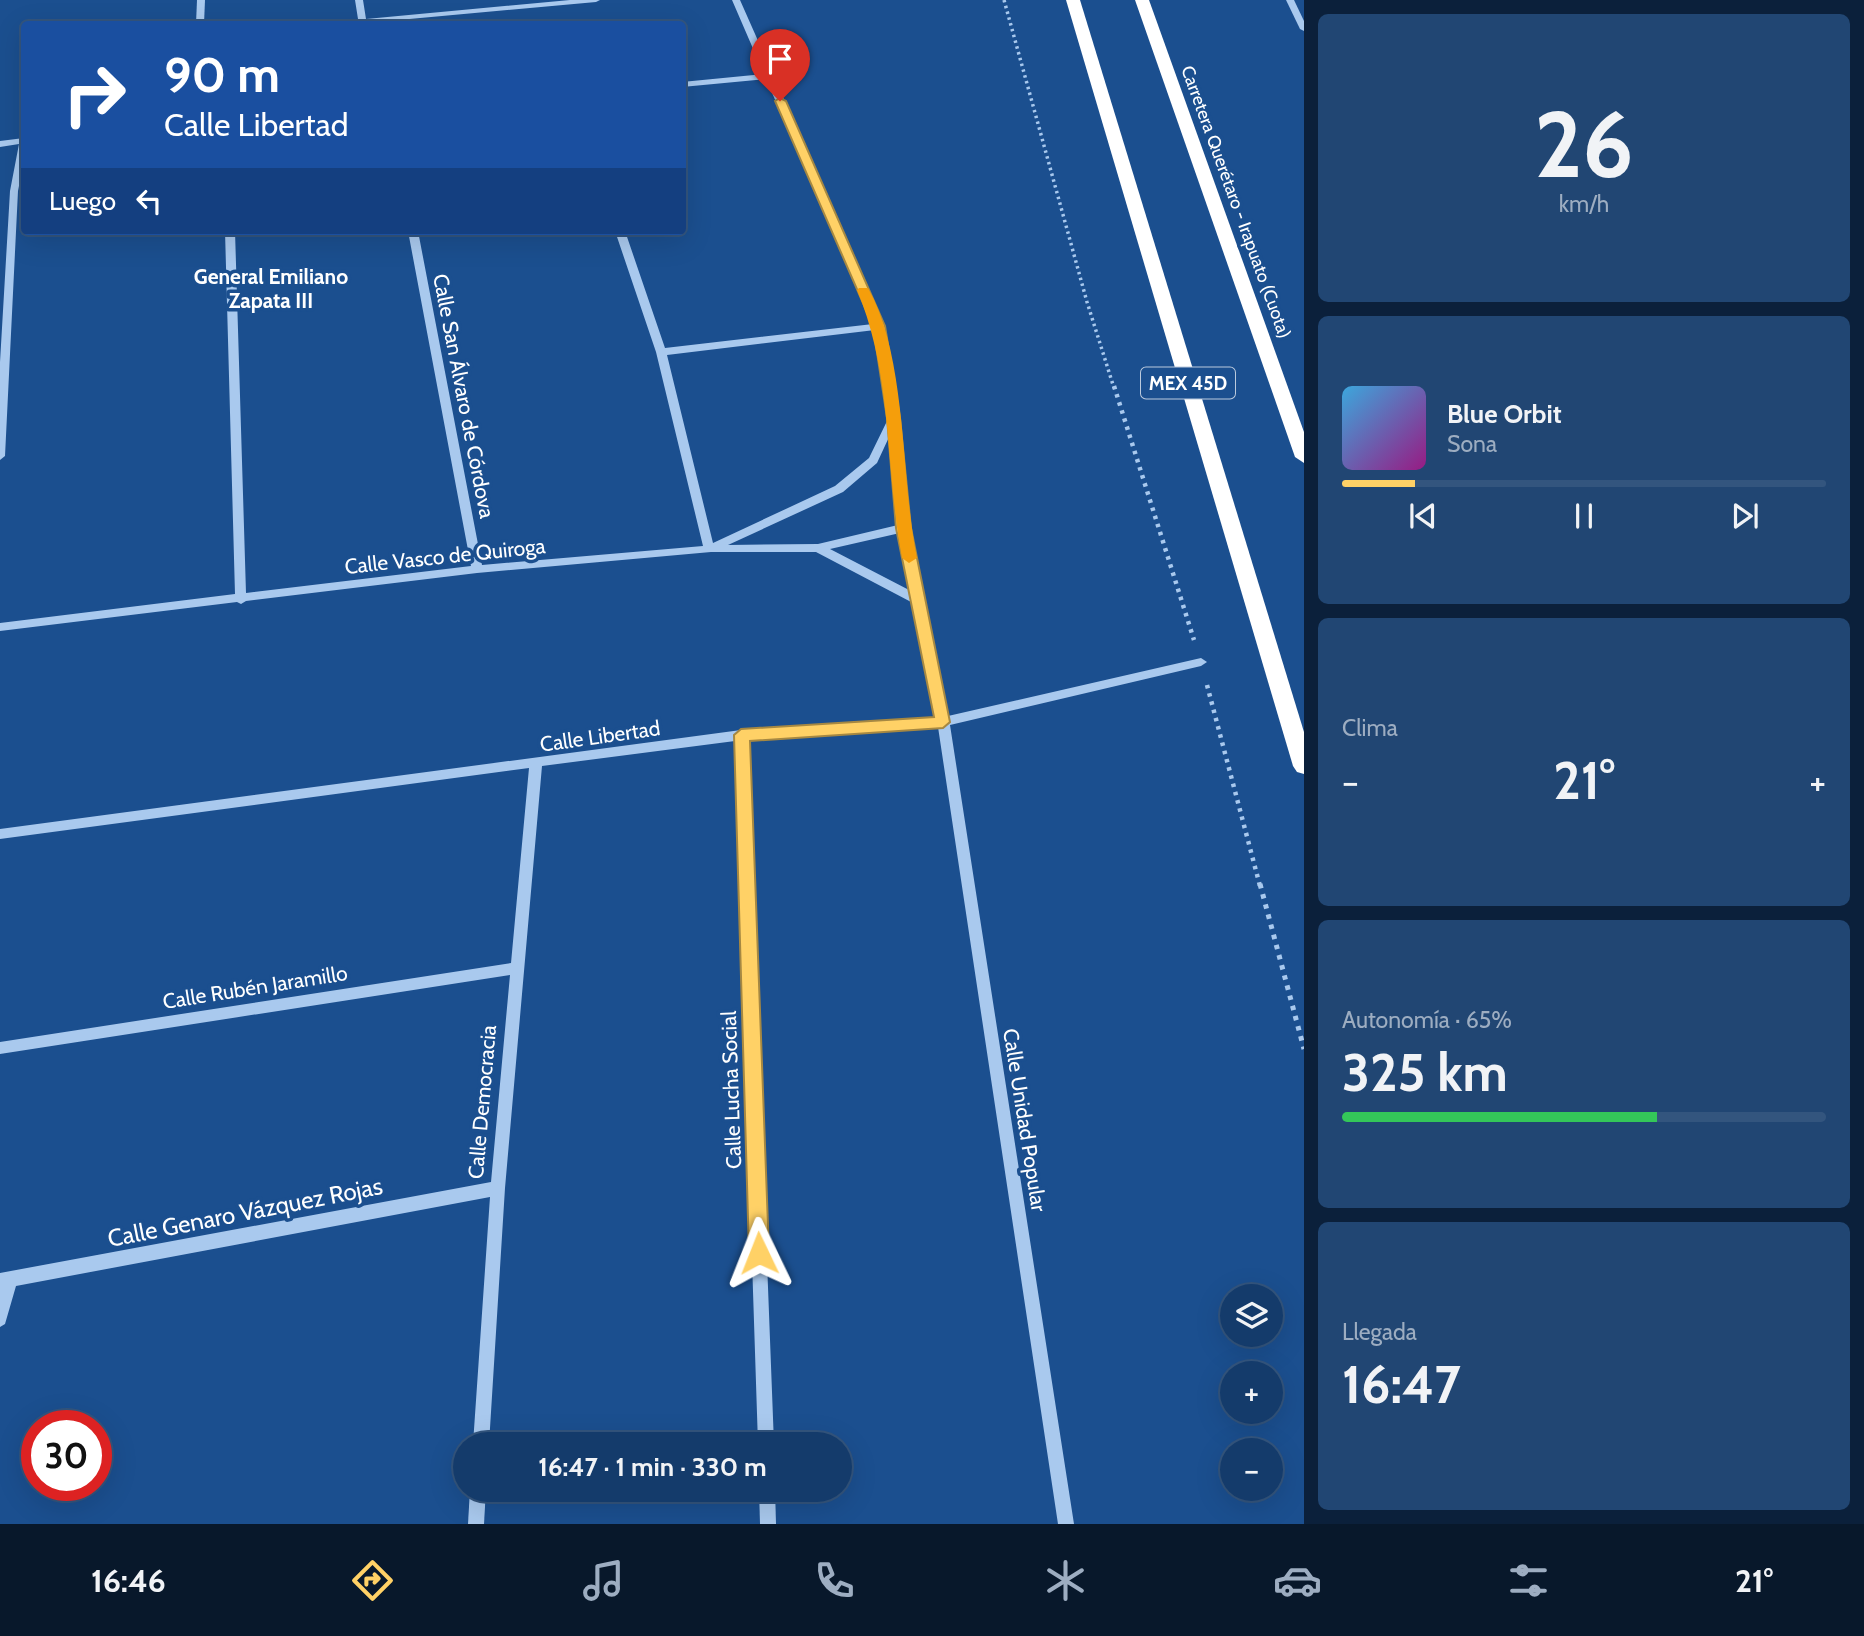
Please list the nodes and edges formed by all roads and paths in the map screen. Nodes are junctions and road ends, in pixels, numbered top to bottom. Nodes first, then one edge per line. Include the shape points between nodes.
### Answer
1 (201, 0) edge
2 (359, 0) edge
3 (578, 0) edge
4 (596, 0) edge
5 (736, 0) edge
6 (1004, 0) edge
7 (1073, 0) edge
8 (1142, 0) edge
9 (1290, 0) edge
10 (200, 21) edge
11 (362, 21) joint
12 (1304, 29) edge
13 (769, 76) junction
14 (686, 86) edge
15 (21, 141) edge
16 (0, 144) edge
17 (21, 156) edge
18 (230, 235) edge
19 (414, 235) edge
20 (621, 235) edge
21 (879, 326) junction
22 (662, 352) junction
23 (894, 418) junction
24 (0, 456) edge
25 (1304, 457) edge
26 (904, 528) junction
27 (818, 548) junction
28 (709, 549) junction
29 (477, 569) junction
30 (241, 600) junction
31 (918, 600) junction
32 (0, 627) edge
33 (1201, 662) junction
34 (943, 722) junction
35 (741, 735) junction
36 (536, 764) junction
37 (1304, 766) edge
38 (0, 834) edge
39 (516, 968) junction
40 (0, 1048) edge
41 (1304, 1049) edge
42 (498, 1188) junction
43 (5, 1280) edge
44 (0, 1319) edge
45 (482, 1432) edge
46 (765, 1432) edge
47 (477, 1502) edge
48 (767, 1502) edge
49 (476, 1524) edge
50 (768, 1524) edge
51 (1066, 1524) edge

1 - 10 street
2 - 11 street
3 - 4 street
3 - 11 street
5 - 13 street
6 - 33 path via 1087,302
7 - 37 highway, MEX 45D
8 - 25 highway, Carretera Querétaro - Irapuato (Cuota)
9 - 12 street
13 - 14 street
13 - 21 street
15 - 16 street
17 - 24 street via 14,191
18 - 30 street
19 - 29 street, Calle San Álvaro de Córdova
20 - 22 street
21 - 22 street
21 - 23 street
22 - 28 street
23 - 26 street
23 - 28 street, Calle Vasco de Quiroga via 873,460 839,489
26 - 27 street
26 - 31 street
27 - 28 street
27 - 31 street
28 - 29 street, Calle Vasco de Quiroga
29 - 30 street, Calle Vasco de Quiroga
30 - 32 street, Calle Vasco de Quiroga
31 - 34 street
33 - 34 street, Calle Libertad
33 - 41 path
34 - 35 street, Calle Libertad
34 - 51 street, Calle Unidad Popular
35 - 36 street, Calle Libertad
35 - 46 street, Calle Lucha Social
36 - 38 street, Calle Libertad
36 - 39 street, Calle Democracia
39 - 40 street, Calle Rubén Jaramillo
39 - 42 street, Calle Democracia
42 - 43 street, Calle Genaro Vázquez Rojas
42 - 45 street, Calle Democracia
43 - 44 street
47 - 49 street
48 - 50 street

